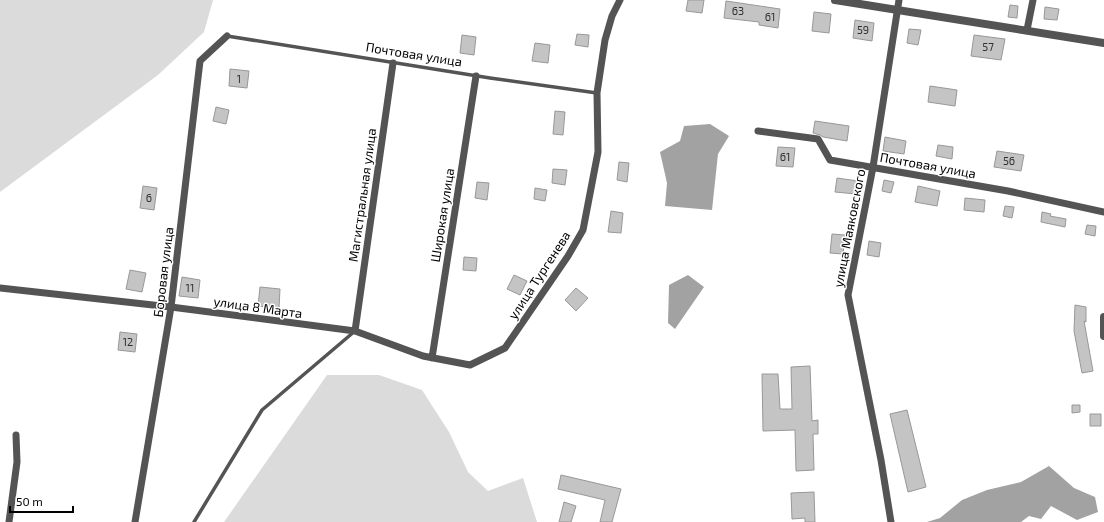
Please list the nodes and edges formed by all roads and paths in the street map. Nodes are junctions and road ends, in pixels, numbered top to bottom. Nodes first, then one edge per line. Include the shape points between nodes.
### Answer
1 (620, 0) edge
2 (835, 0) edge
3 (899, 0) edge
4 (1033, 0) edge
5 (898, 10) junction
6 (1027, 30) junction
7 (227, 36) joint
8 (1104, 43) edge
9 (393, 63) junction
10 (476, 76) junction
11 (597, 93) junction
12 (758, 131) dead end
13 (873, 167) junction
14 (1104, 212) edge
15 (0, 288) edge
16 (171, 307) junction
17 (1104, 317) edge
18 (355, 332) junction
19 (1104, 336) edge
20 (505, 348) joint
21 (432, 358) junction
22 (16, 435) dead end
23 (9, 522) edge
24 (135, 522) edge
25 (194, 522) edge
26 (891, 522) edge

1 - 11 street, улица Тургенева via 605,40
2 - 5 street
3 - 5 street, улица Маяковского
4 - 6 street
5 - 6 street
5 - 13 street, улица Маяковского
6 - 8 street
7 - 9 lane, Почтовая улица
7 - 16 street, Боровая улица via 200,61
9 - 10 lane, Почтовая улица
9 - 18 street, Магистральная улица
10 - 11 lane, Почтовая улица
10 - 21 street, Широкая улица
11 - 20 street, улица Тургенева via 598,152 583,230
12 - 13 street, Почтовая улица via 818,138 830,160
13 - 14 street, Почтовая улица via 1008,191
13 - 26 street, улица Маяковского via 848,295
15 - 16 street, улица 8 Марта
16 - 18 street, улица 8 Марта
16 - 24 street, Боровая улица
17 - 19 street
18 - 21 street, улица 8 Марта
18 - 25 lane via 262,410
20 - 21 street, улица 8 Марта via 470,365
22 - 23 street via 17,462

